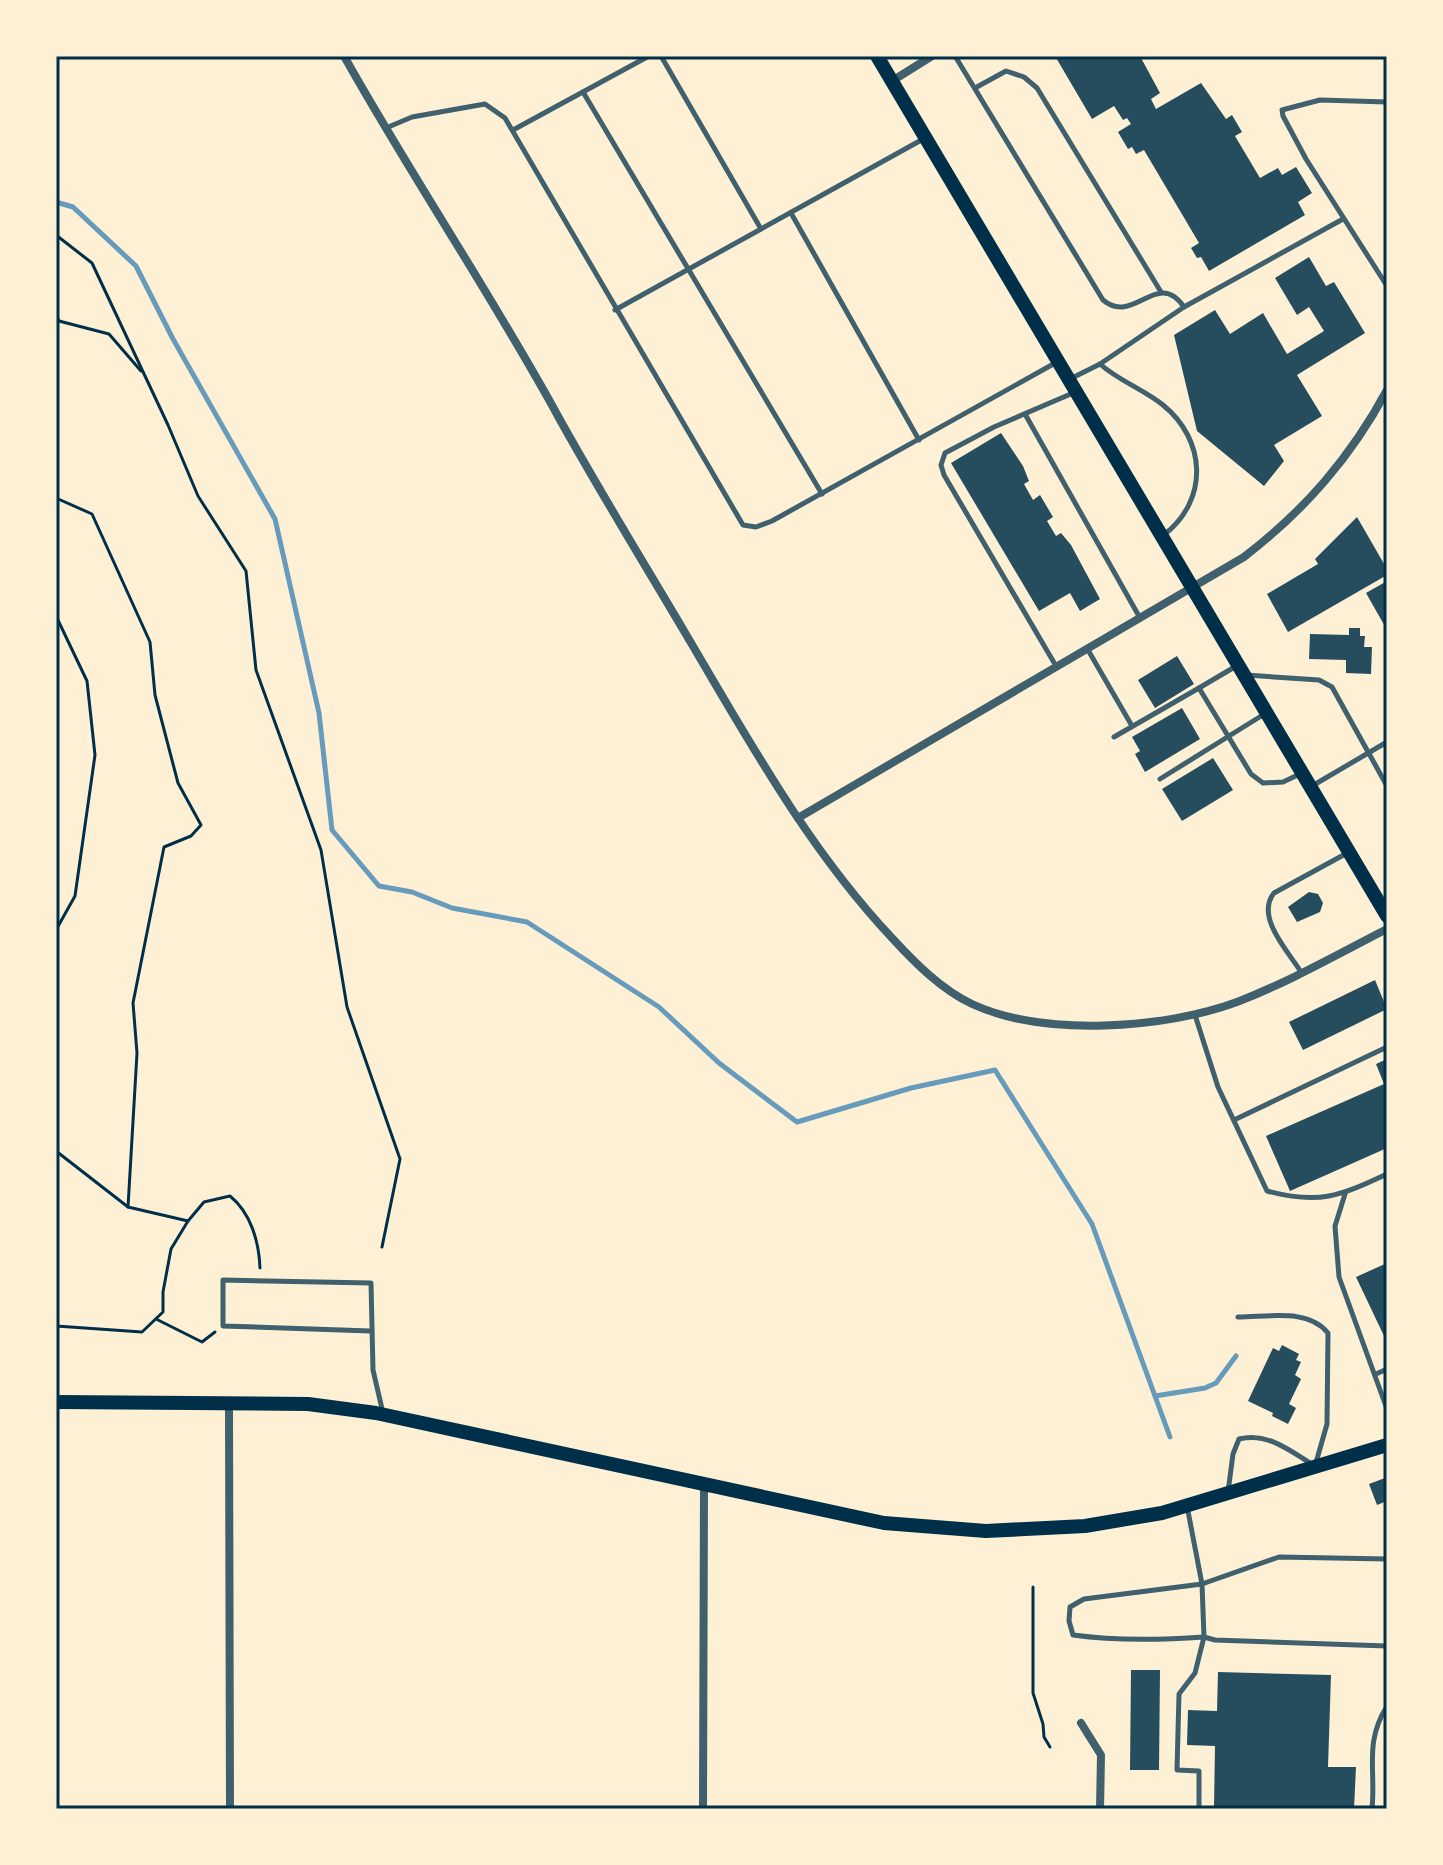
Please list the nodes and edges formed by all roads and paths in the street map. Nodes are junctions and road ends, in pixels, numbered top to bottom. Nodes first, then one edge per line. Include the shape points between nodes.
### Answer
1 (344, 56) edge
2 (649, 56) edge
3 (661, 56) edge
4 (877, 56) edge
5 (932, 56) edge
6 (955, 56) edge
7 (892, 81) junction
8 (975, 88) junction
9 (583, 92) junction
10 (1387, 102) edge
11 (386, 128) junction
12 (513, 130) junction
13 (926, 138) junction
14 (791, 213) junction
15 (1343, 219) junction
16 (761, 229) junction
17 (56, 235) edge
18 (688, 269) junction
19 (1387, 286) edge
20 (1161, 292) junction
21 (1184, 307) junction
22 (615, 310) junction
23 (56, 315) edge
24 (1059, 360) junction
25 (1100, 364) junction
26 (144, 374) junction
27 (1073, 385) junction
28 (1387, 390) edge
29 (1025, 414) junction
30 (919, 440) junction
31 (822, 494) junction
32 (56, 498) edge
33 (1163, 535) junction
34 (1193, 585) junction
35 (56, 616) edge
36 (1141, 619) junction
37 (1088, 650) junction
38 (1057, 668) junction
39 (1242, 669) junction
40 (1199, 688) junction
41 (1267, 712) junction
42 (1132, 726) junction
43 (1229, 736) junction
44 (1114, 737) dead end
45 (1387, 742) edge
46 (1369, 752) junction
47 (1303, 773) junction
48 (1160, 779) dead end
49 (1311, 786) junction
50 (1387, 786) edge
51 (798, 818) junction
52 (1349, 852) junction
53 (1387, 916) edge
54 (1387, 929) edge
55 (56, 930) edge
56 (1301, 972) junction
57 (1195, 1014) junction
58 (1387, 1047) edge
59 (1234, 1120) junction
60 (56, 1151) edge
61 (1387, 1174) edge
62 (1345, 1194) junction
63 (128, 1207) junction
64 (188, 1221) junction
65 (382, 1247) dead end
66 (260, 1281) junction
67 (1238, 1317) dead end
68 (156, 1319) junction
69 (56, 1326) edge
70 (223, 1326) junction
71 (370, 1331) junction
72 (1387, 1369) edge
73 (1376, 1374) junction
74 (56, 1402) edge
75 (229, 1404) junction
76 (1387, 1409) edge
77 (384, 1414) junction
78 (1387, 1445) edge
79 (1315, 1466) junction
80 (704, 1485) junction
81 (1228, 1493) junction
82 (1186, 1505) junction
83 (1387, 1559) edge
84 (1202, 1584) junction
85 (1033, 1587) dead end
86 (1204, 1637) junction
87 (1387, 1646) edge
88 (1387, 1706) edge
89 (1081, 1723) dead end
90 (1050, 1747) dead end
91 (230, 1809) edge
92 (703, 1809) edge
93 (1100, 1809) edge
94 (1199, 1809) edge
95 (1372, 1809) edge

1 - 11 street
2 - 9 lane
3 - 16 lane
4 - 7 main road
5 - 7 street
6 - 8 lane
7 - 13 main road
8 - 20 lane via 1006,71 1037,88
8 - 20 lane via 1103,300 1124,308
9 - 12 lane
9 - 18 lane
10 - 15 lane via 1320,100 1282,110
11 - 12 lane via 412,117 485,104
11 - 51 street
12 - 22 lane
13 - 14 lane
13 - 24 main road
14 - 16 lane
14 - 30 lane
15 - 19 lane
15 - 21 lane
16 - 18 lane
17 - 26 path via 92,263
18 - 22 lane
18 - 31 lane
20 - 21 lane via 1175,296
21 - 25 lane
22 - 31 lane via 743,525 772,521
23 - 26 path via 59,321 109,334
24 - 27 main road
24 - 30 lane
25 - 27 lane
25 - 33 lane via 1164,406 1196,451 1196,488 1186,513
26 - 65 path via 198,496 246,571 256,670 321,850 347,1007 400,1159
27 - 29 lane
27 - 33 main road
28 - 34 street via 1349,452 1301,509 1244,557
29 - 36 lane
29 - 38 lane via 945,453 941,465
30 - 31 lane
32 - 63 path via 92,514 150,642 155,695 178,783 201,825 191,836 164,847 148,919 133,1003 137,1053
33 - 34 main road
34 - 36 street
34 - 39 main road
35 - 55 path via 87,681 95,755 75,896
36 - 37 street
37 - 38 street
37 - 42 lane
38 - 51 street
39 - 40 lane
39 - 41 main road
39 - 46 lane via 1319,680 1332,687
40 - 42 lane
40 - 43 lane
41 - 43 lane
41 - 47 main road
42 - 44 lane
43 - 47 lane via 1251,774 1263,783
43 - 48 lane
45 - 46 lane
46 - 49 lane
46 - 50 lane
47 - 49 main road
49 - 52 main road
51 - 57 street via 837,876 905,952 975,1006 1072,1026
52 - 53 main road
52 - 56 lane via 1269,900 1269,920
54 - 56 street
56 - 57 street via 1239,1001
57 - 59 lane
58 - 59 lane
59 - 62 lane via 1267,1191 1297,1199
60 - 63 path
61 - 62 lane
62 - 73 lane via 1335,1226 1339,1277
63 - 64 path
64 - 66 path via 204,1202 230,1196 242,1207 259,1248
64 - 68 path via 171,1249 163,1312
66 - 70 lane via 223,1280
66 - 71 lane via 371,1283
67 - 79 lane via 1304,1317 1328,1333 1327,1424
68 - 69 path via 142,1332
68 - 70 path via 202,1342
70 - 71 lane
71 - 77 lane
72 - 73 lane
73 - 76 lane
74 - 75 main road
75 - 77 main road via 308,1404
75 - 91 street
77 - 80 main road
78 - 79 main road
79 - 81 main road
79 - 81 lane via 1270,1439 1239,1439
80 - 82 main road via 884,1523 986,1531 1085,1526
80 - 92 street
81 - 82 main road
82 - 84 lane
83 - 84 lane via 1279,1557
84 - 86 lane
84 - 86 lane via 1084,1599 1070,1607 1069,1621 1073,1635 1097,1639
85 - 90 path via 1033,1693
86 - 87 lane
86 - 94 lane via 1195,1673 1179,1694 1177,1770 1199,1771
88 - 95 lane via 1371,1746
89 - 93 street via 1101,1755

